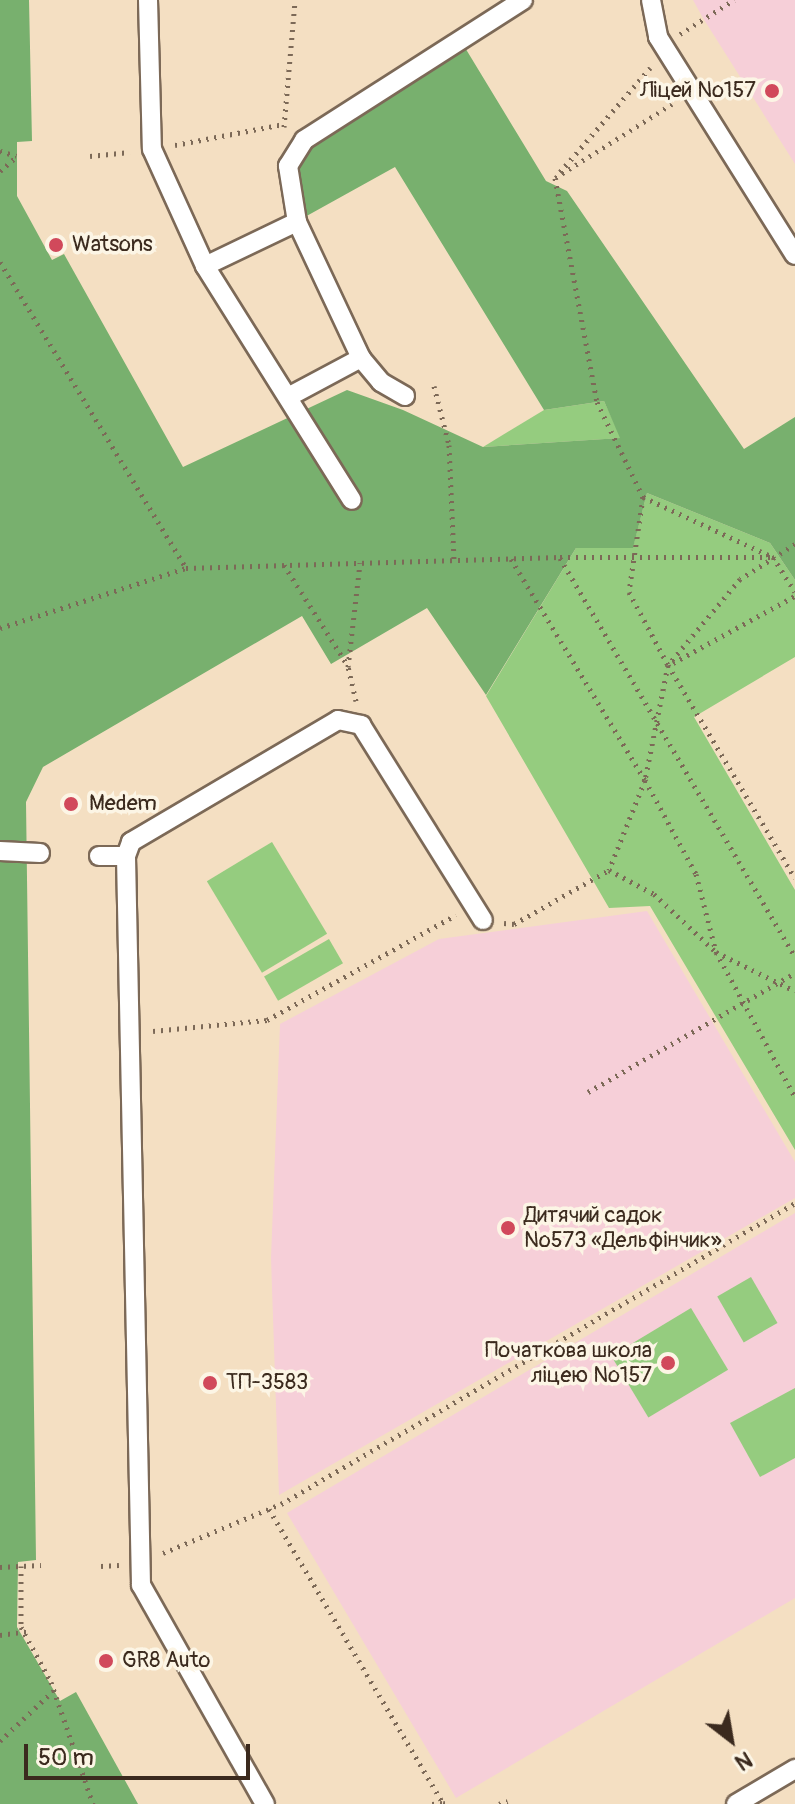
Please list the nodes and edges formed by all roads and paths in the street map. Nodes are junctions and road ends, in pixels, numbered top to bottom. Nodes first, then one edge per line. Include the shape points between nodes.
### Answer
1 (148, 0) edge
2 (295, 0) edge
3 (523, 0) edge
4 (651, 0) edge
5 (734, 0) edge
6 (666, 49) junction
7 (685, 96) dead end
8 (284, 124) junction
9 (152, 149) junction
10 (0, 151) edge
11 (90, 156) dead end
12 (288, 166) junction
13 (0, 171) edge
14 (555, 178) junction
15 (297, 222) junction
16 (795, 255) edge
17 (0, 262) edge
18 (205, 266) junction
19 (361, 358) junction
20 (434, 386) dead end
21 (405, 396) dead end
22 (288, 397) junction
23 (643, 497) junction
24 (352, 500) dead end
25 (795, 544) edge
26 (634, 556) junction
27 (560, 557) junction
28 (773, 557) junction
29 (511, 558) junction
30 (454, 560) junction
31 (360, 563) junction
32 (284, 565) junction
33 (186, 568) junction
34 (795, 594) edge
35 (0, 628) edge
36 (668, 665) junction
37 (348, 667) junction
38 (361, 725) junction
39 (657, 726) junction
40 (645, 780) junction
41 (0, 851) edge
42 (40, 853) dead end
43 (99, 856) dead end
44 (126, 856) junction
45 (609, 870) junction
46 (795, 878) edge
47 (478, 912) junction
48 (716, 952) junction
49 (795, 957) edge
50 (795, 973) edge
51 (778, 982) junction
52 (795, 991) edge
53 (742, 1003) junction
54 (129, 1033) junction
55 (588, 1092) dead end
56 (795, 1097) edge
57 (795, 1203) edge
58 (269, 1509) junction
59 (140, 1563) junction
60 (41, 1565) dead end
61 (21, 1566) junction
62 (0, 1567) edge
63 (26, 1632) junction
64 (0, 1635) edge
65 (53, 1691) junction
66 (0, 1741) edge
67 (795, 1769) edge
68 (508, 1801) dead end
69 (93, 1804) edge
70 (265, 1804) edge
71 (432, 1804) edge
72 (446, 1804) edge
73 (499, 1804) edge
74 (736, 1804) edge

1 - 9 lane
2 - 8 path
3 - 12 lane via 304,140
4 - 6 lane via 658,37
5 - 6 path via 676,36
6 - 14 path
6 - 16 lane
7 - 14 path
8 - 9 path
8 - 12 path
9 - 11 path
9 - 18 lane
10 - 13 path via 17,156
12 - 15 lane
14 - 23 path via 597,402
15 - 18 lane
15 - 19 lane
17 - 33 path
18 - 22 lane
19 - 21 lane via 381,382
19 - 22 lane
20 - 30 path via 449,445
22 - 24 lane
23 - 26 path
23 - 28 path
25 - 28 path
26 - 27 path
26 - 28 path
26 - 36 path via 629,592
27 - 29 path
27 - 39 path
28 - 34 path
28 - 36 path via 740,579
29 - 30 path
29 - 40 path
30 - 31 path
31 - 32 path
31 - 37 path
32 - 33 path
32 - 37 path
33 - 35 path
34 - 36 path
36 - 39 path
36 - 46 path
37 - 38 path
38 - 44 lane via 338,720 131,842
38 - 47 lane
39 - 40 path
39 - 49 path
40 - 45 path
40 - 48 path via 696,874
41 - 42 lane
43 - 44 lane
44 - 54 lane
45 - 47 path via 514,924
45 - 48 path via 654,894
47 - 54 path via 267,1020
48 - 51 path
48 - 53 path
50 - 51 path
51 - 52 path
51 - 53 path
53 - 55 path
53 - 56 path
54 - 59 lane
57 - 58 path
58 - 59 path
58 - 72 path
59 - 70 lane via 141,1585
60 - 61 path
61 - 62 path
61 - 63 path
63 - 64 path
63 - 65 path via 53,1681
65 - 66 path
65 - 69 path
67 - 74 lane
68 - 73 path
71 - 72 path

